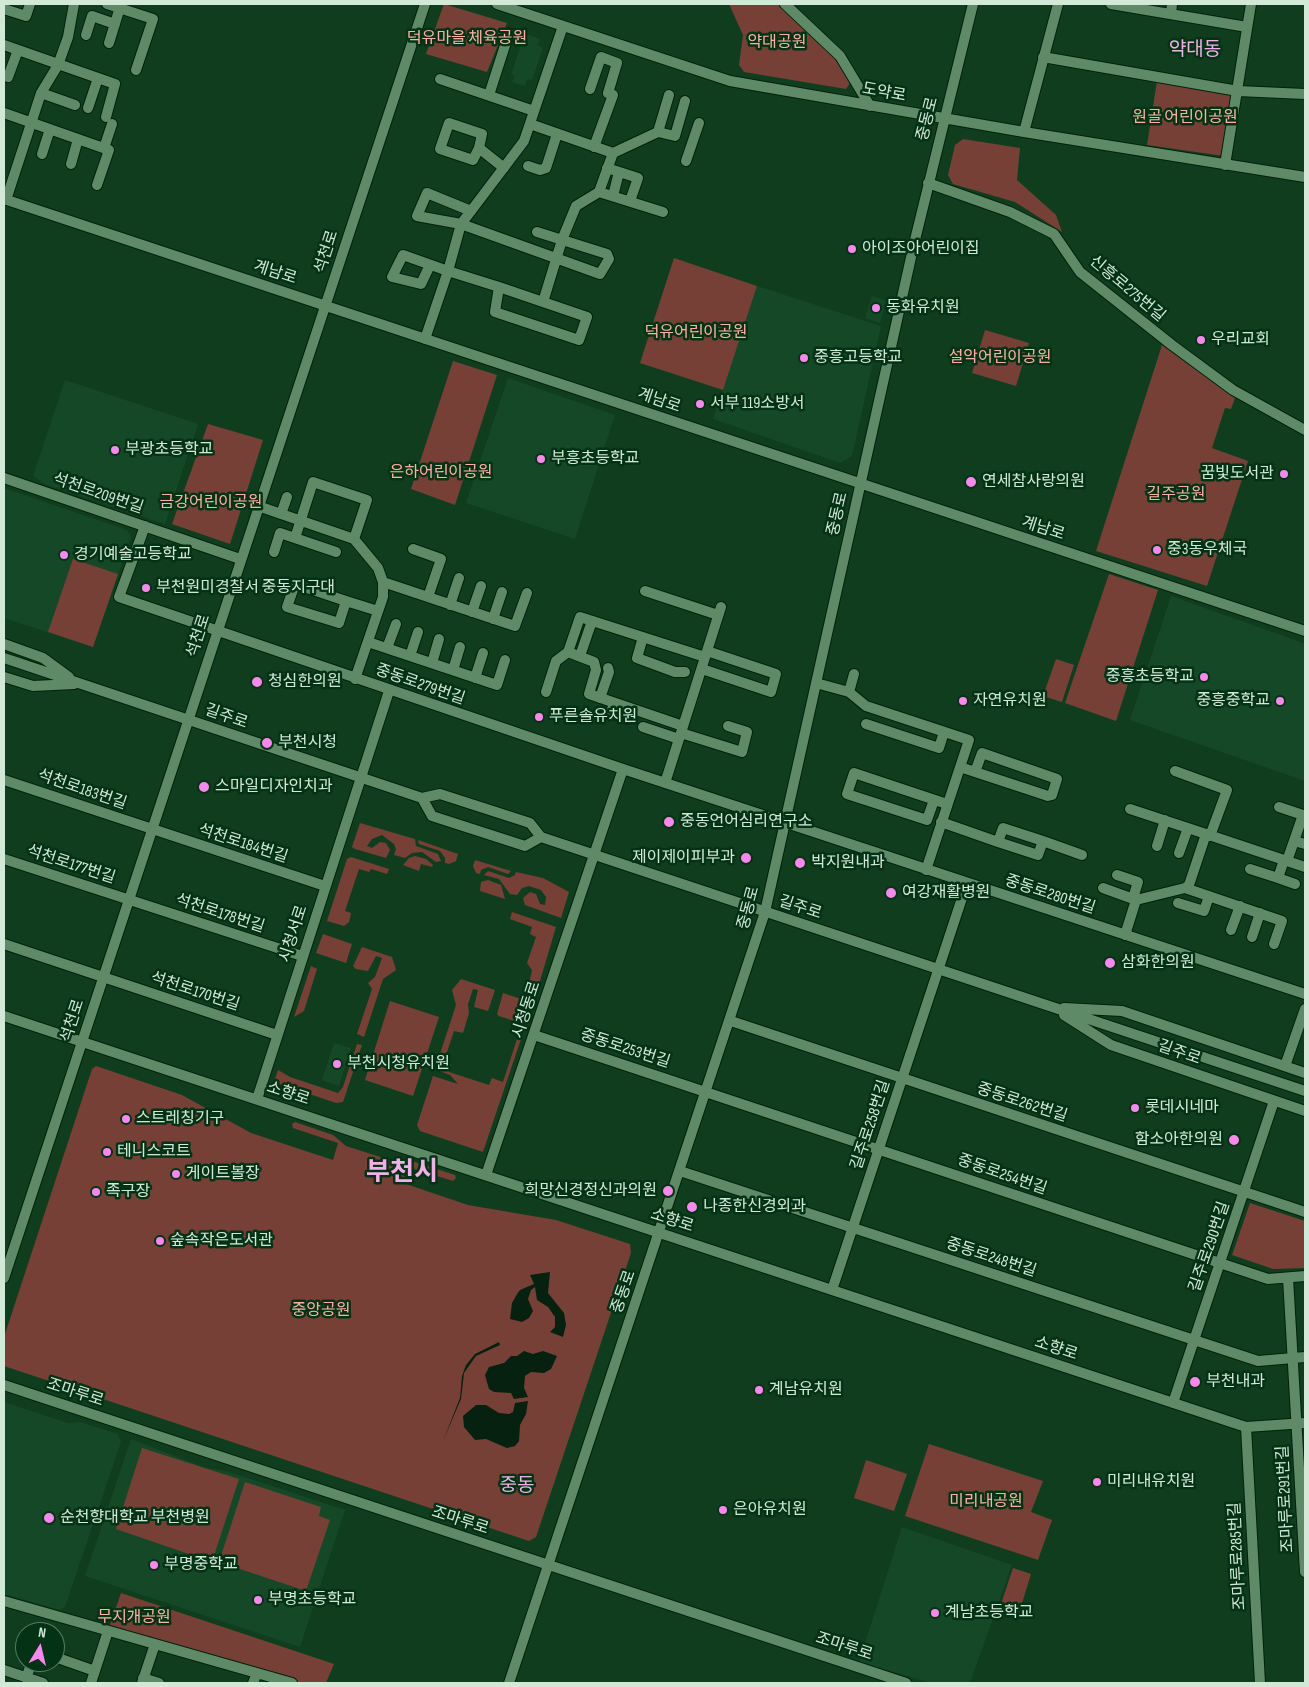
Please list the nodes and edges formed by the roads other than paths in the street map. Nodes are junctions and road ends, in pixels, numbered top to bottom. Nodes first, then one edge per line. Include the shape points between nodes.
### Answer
1 (30, 4) edge
2 (74, 4) edge
3 (107, 4) edge
4 (425, 4) edge
5 (497, 4) edge
6 (785, 4) edge
7 (973, 4) edge
8 (1058, 4) edge
9 (1111, 4) edge
10 (1251, 4) edge
11 (121, 6) edge
12 (4, 9) edge
13 (1172, 9) edge
14 (115, 24) junction
15 (563, 26) junction
16 (1247, 27) junction
17 (509, 33) dead end
18 (86, 35) dead end
19 (110, 43) dead end
20 (4, 45) edge
21 (18, 50) junction
22 (1043, 57) junction
23 (58, 64) junction
24 (136, 70) dead end
25 (4, 76) edge
26 (98, 78) junction
27 (440, 79) dead end
28 (590, 89) dead end
29 (1238, 90) junction
30 (41, 93) junction
31 (1305, 94) edge
32 (669, 95) dead end
33 (489, 96) junction
34 (686, 102) dead end
35 (75, 105) dead end
36 (870, 106) junction
37 (88, 108) dead end
38 (534, 111) junction
39 (4, 113) edge
40 (944, 118) junction
41 (32, 123) junction
42 (699, 123) dead end
43 (530, 124) junction
44 (50, 129) junction
45 (658, 132) junction
46 (1024, 132) junction
47 (557, 134) junction
48 (676, 134) junction
49 (78, 139) junction
50 (693, 140) junction
51 (594, 147) junction
52 (104, 148) junction
53 (479, 148) dead end
54 (613, 153) junction
55 (42, 154) dead end
56 (686, 161) dead end
57 (71, 164) dead end
58 (1225, 165) junction
59 (528, 166) dead end
60 (504, 168) junction
61 (607, 168) junction
62 (619, 172) junction
63 (1305, 177) edge
64 (928, 183) junction
65 (97, 185) dead end
66 (599, 192) junction
67 (613, 196) junction
68 (5, 199) edge
69 (630, 201) junction
70 (471, 211) junction
71 (663, 212) dead end
72 (461, 224) junction
73 (536, 232) dead end
74 (562, 240) junction
75 (558, 258) junction
76 (430, 265) dead end
77 (448, 271) junction
78 (499, 287) junction
79 (543, 302) junction
80 (324, 305) junction
81 (425, 339) junction
82 (1305, 430) edge
83 (4, 478) edge
84 (860, 484) junction
85 (286, 497) dead end
86 (258, 506) junction
87 (281, 514) junction
88 (301, 520) junction
89 (145, 526) junction
90 (295, 538) junction
91 (354, 538) junction
92 (413, 549) dead end
93 (274, 552) dead end
94 (336, 552) dead end
95 (240, 559) junction
96 (459, 578) dead end
97 (383, 582) junction
98 (481, 586) dead end
99 (645, 591) dead end
100 (502, 592) dead end
101 (527, 592) dead end
102 (428, 597) junction
103 (346, 600) junction
104 (450, 604) junction
105 (378, 611) junction
106 (472, 612) junction
107 (493, 619) junction
108 (592, 621) junction
109 (396, 624) dead end
110 (216, 631) junction
111 (1305, 631) edge
112 (418, 632) dead end
113 (643, 637) junction
114 (439, 639) dead end
115 (368, 642) junction
116 (4, 644) edge
117 (460, 646) dead end
118 (388, 648) junction
119 (568, 652) junction
120 (483, 653) dead end
121 (706, 654) junction
122 (410, 656) junction
123 (580, 656) junction
124 (4, 658) edge
125 (505, 660) dead end
126 (432, 663) junction
127 (608, 668) dead end
128 (702, 669) junction
129 (453, 670) junction
130 (685, 672) dead end
131 (854, 674) dead end
132 (4, 677) edge
133 (475, 678) junction
134 (355, 679) junction
135 (78, 683) junction
136 (816, 683) junction
137 (389, 690) junction
138 (546, 692) dead end
139 (849, 692) junction
140 (600, 698) junction
141 (614, 702) junction
142 (187, 719) junction
143 (626, 719) dead end
144 (866, 724) dead end
145 (728, 726) dead end
146 (643, 727) dead end
147 (944, 732) junction
148 (681, 733) junction
149 (960, 767) junction
150 (623, 769) junction
151 (1174, 771) dead end
152 (975, 772) junction
153 (360, 777) junction
154 (4, 780) edge
155 (665, 783) junction
156 (422, 798) junction
157 (934, 800) junction
158 (947, 804) junction
159 (1279, 807) dead end
160 (1130, 809) dead end
161 (1165, 820) junction
162 (941, 822) junction
163 (784, 823) junction
164 (1188, 828) junction
165 (152, 829) junction
166 (1208, 835) junction
167 (541, 837) junction
168 (1043, 841) junction
169 (1294, 841) junction
170 (998, 842) junction
171 (1305, 844) edge
172 (1156, 846) dead end
173 (594, 854) junction
174 (1082, 854) dead end
175 (1179, 854) dead end
176 (4, 859) edge
177 (1286, 860) junction
178 (1305, 867) edge
179 (1250, 869) dead end
180 (926, 870) junction
181 (1117, 875) dead end
182 (1278, 878) junction
183 (967, 883) junction
184 (1295, 884) dead end
185 (325, 886) junction
186 (1103, 888) dead end
187 (1185, 888) junction
188 (1209, 896) junction
189 (1134, 899) junction
190 (128, 900) junction
191 (1178, 903) dead end
192 (1240, 906) junction
193 (765, 912) junction
194 (1260, 913) junction
195 (1231, 930) dead end
196 (1125, 935) junction
197 (1252, 937) dead end
198 (4, 944) edge
199 (1274, 944) dead end
200 (302, 956) junction
201 (938, 969) junction
202 (103, 977) junction
203 (1305, 994) edge
204 (1050, 1007) junction
205 (1305, 1008) edge
206 (4, 1016) edge
207 (731, 1021) junction
208 (277, 1035) junction
209 (534, 1035) junction
210 (82, 1041) junction
211 (1285, 1066) junction
212 (1305, 1073) edge
213 (901, 1079) junction
214 (1305, 1091) edge
215 (707, 1092) junction
216 (257, 1099) junction
217 (1274, 1101) junction
218 (1305, 1112) edge
219 (878, 1149) junction
220 (680, 1172) junction
221 (486, 1175) junction
222 (1245, 1192) junction
223 (1305, 1212) edge
224 (853, 1228) junction
225 (660, 1233) junction
226 (1220, 1264) junction
227 (1305, 1276) edge
228 (4, 1278) edge
229 (1288, 1278) junction
230 (832, 1290) junction
231 (1195, 1340) junction
232 (1305, 1357) edge
233 (1294, 1358) junction
234 (4, 1385) edge
235 (1173, 1403) junction
236 (1301, 1423) edge
237 (1246, 1427) junction
238 (548, 1566) junction
239 (1305, 1572) edge
240 (4, 1601) edge
241 (108, 1631) junction
242 (154, 1644) junction
243 (65, 1660) edge
244 (4, 1670) edge
245 (95, 1671) junction
246 (28, 1672) edge
247 (26, 1678) junction
248 (255, 1678) edge
249 (143, 1681) edge
250 (43, 1683) edge
251 (91, 1683) edge
252 (159, 1683) edge
253 (292, 1683) edge
254 (509, 1683) edge
255 (906, 1683) edge
256 (1260, 1683) edge

1 - 12 street via 26,16
2 - 23 street via 68,37
3 - 11 street
4 - 80 street, 석천로
5 - 15 street, 도약로
6 - 36 street via 840,56
7 - 40 street, 중동로
8 - 22 street
9 - 13 street
10 - 16 street
11 - 14 street
11 - 24 street via 153,19
13 - 16 street
14 - 18 street via 92,16
14 - 19 street
15 - 36 street, 도약로 via 730,81
15 - 38 street
16 - 29 street
17 - 33 street
20 - 21 street
21 - 23 street
21 - 25 street via 8,77
22 - 29 street
22 - 46 street
23 - 26 street
23 - 30 street
26 - 37 street
26 - 52 street via 115,84
27 - 33 street
28 - 51 street via 601,57 617,63 608,93 613,94
29 - 31 street
29 - 58 street
30 - 35 street
30 - 41 street
32 - 45 street
33 - 38 street
34 - 48 street
36 - 40 street, 도약로
38 - 43 street
39 - 41 street
40 - 46 street, 도약로
40 - 64 street, 중동로
41 - 44 street
41 - 68 street
42 - 50 street
43 - 47 street
43 - 60 street via 524,141
44 - 49 street
44 - 55 street
45 - 48 street
45 - 54 street
46 - 58 street, 도약로
47 - 51 street
47 - 59 street via 546,168 540,170
48 - 50 street
49 - 52 street
49 - 57 street
50 - 56 street
51 - 54 street
52 - 65 street via 109,150
53 - 60 street
54 - 61 street
58 - 63 street, 도약로
60 - 70 street
61 - 62 street
61 - 66 street
62 - 67 street
62 - 69 street via 638,178
64 - 82 street, 신흥로275번길 via 1010,212 1054,234 1080,272 1172,345 1233,390
64 - 84 street, 중동로
66 - 67 street
66 - 74 street via 576,206
67 - 69 street
68 - 80 street, 계남로
69 - 71 street
70 - 72 street
70 - 72 street via 427,193 417,216
72 - 75 street
72 - 77 street
73 - 74 street
74 - 75 street
74 - 75 street via 607,254 609,259 600,274
75 - 79 street
76 - 77 street
77 - 78 street
77 - 81 street
78 - 79 street
78 - 79 street via 495,312 579,340 587,317
80 - 81 street, 계남로
80 - 86 street, 석천로
81 - 84 street, 계남로
83 - 89 street, 석천로209번길
84 - 111 street, 계남로
84 - 136 street, 중동로
85 - 87 street
86 - 87 street
86 - 95 street, 석천로
87 - 88 street
88 - 90 street
88 - 91 street
88 - 91 street via 313,482 367,500
89 - 95 street, 석천로209번길
89 - 110 street, 중동로279번길 via 119,597
90 - 93 street via 280,534
90 - 94 street
91 - 97 street via 378,568
92 - 102 street via 441,559
95 - 110 street, 석천로
96 - 104 street
97 - 102 street
97 - 105 street via 383,597
98 - 106 street
99 - 121 street via 720,611
100 - 107 street
101 - 107 street via 515,626
102 - 104 street
103 - 103 street via 295,584 287,607 339,624
103 - 105 street
104 - 106 street
105 - 115 street
106 - 107 street
108 - 113 street
108 - 119 street via 580,618
108 - 123 street
109 - 118 street
110 - 134 street, 중동로279번길
110 - 142 street, 석천로
112 - 122 street
113 - 121 street
113 - 130 street via 637,658 675,672
114 - 126 street
115 - 118 street
115 - 134 street
116 - 135 street, 길주로 via 43,658
117 - 129 street
118 - 122 street
119 - 123 street
119 - 138 street via 556,661
120 - 133 street
121 - 128 street
121 - 128 street via 776,674 771,692
122 - 126 street
123 - 140 street via 594,662 596,670 589,694
124 - 135 street, 길주로
125 - 133 street via 497,685
126 - 129 street
127 - 140 street
128 - 148 street
129 - 133 street
131 - 139 street
132 - 135 street, 길주로 via 33,686
134 - 137 street, 중동로279번길
135 - 142 street, 길주로
136 - 139 street
136 - 163 street, 중동로
137 - 150 street, 중동로279번길
137 - 153 street, 시청서로
139 - 147 street via 866,706
140 - 141 street
141 - 143 street via 610,713
141 - 148 street
142 - 153 street, 길주로
142 - 165 street, 석천로
144 - 147 street via 939,748
145 - 148 street via 747,732 742,752
146 - 148 street
147 - 149 street via 969,740
148 - 155 street
149 - 152 street
149 - 158 street
150 - 155 street, 중동로279번길
150 - 173 street, 시청동로
151 - 166 street via 1227,790
152 - 152 street via 1048,796 1052,795 1057,778 982,753
153 - 156 street, 길주로
153 - 185 street, 시청서로
154 - 165 street, 석천로183번길
155 - 163 street, 중동로279번길
156 - 167 street, 길주로 via 440,794 530,823
156 - 167 street via 432,816 525,846
157 - 157 street via 854,773 847,794 927,820
157 - 158 street
158 - 162 street
159 - 169 street via 1303,815
160 - 161 street
161 - 164 street
161 - 172 street
162 - 170 street
162 - 180 street
163 - 180 street, 중동로280번길
163 - 193 street, 중동로
164 - 166 street
164 - 175 street
165 - 185 street, 석천로184번길 via 292,871
165 - 190 street, 석천로
166 - 177 street
166 - 187 street
167 - 173 street, 길주로
168 - 170 street via 1038,855
168 - 170 street via 1003,828
168 - 174 street
169 - 171 street
169 - 177 street
173 - 193 street, 길주로
173 - 209 street, 시청동로
176 - 190 street, 석천로177번길
177 - 178 street
177 - 182 street
179 - 182 street
180 - 183 street, 중동로280번길
181 - 189 street via 1138,882
182 - 184 street
183 - 196 street, 중동로280번길
183 - 201 street, 길주로258번길
185 - 200 street, 시청서로
186 - 189 street
187 - 188 street
187 - 189 street
188 - 191 street via 1204,911
188 - 192 street
189 - 196 street
190 - 200 street, 석천로178번길
190 - 202 street, 석천로
192 - 194 street
192 - 195 street
193 - 201 street, 길주로
193 - 207 street, 중동로
194 - 197 street
194 - 199 street via 1282,920
196 - 203 street, 중동로280번길
198 - 202 street, 석천로170번길
200 - 208 street, 시청서로
201 - 204 street, 길주로
201 - 213 street, 길주로258번길
202 - 208 street, 석천로170번길
202 - 210 street, 석천로
204 - 211 street, 길주로 via 1122,1011
204 - 214 street, 길주로
204 - 217 street, 길주로 via 1110,1045
205 - 211 street
206 - 210 street, 소향로
207 - 213 street, 중동로262번길
207 - 215 street, 중동로
208 - 216 street, 시청서로
209 - 215 street, 중동로253번길
209 - 221 street, 시청동로
210 - 216 street, 소향로
210 - 228 street, 석천로
211 - 212 street, 길주로
213 - 219 street, 길주로258번길
213 - 222 street, 중동로262번길
215 - 219 street, 중동로254번길
215 - 220 street, 중동로
216 - 221 street, 소향로
217 - 218 street, 길주로
217 - 222 street, 길주로290번길
219 - 224 street, 길주로258번길
219 - 226 street, 중동로254번길
220 - 224 street, 중동로248번길
220 - 225 street, 중동로
221 - 225 street, 소향로
222 - 223 street, 중동로262번길
222 - 226 street, 길주로290번길
224 - 230 street, 길주로258번길
224 - 231 street, 중동로248번길
225 - 230 street, 소향로
225 - 238 street, 중동로
226 - 229 street, 중동로254번길 via 1268,1280
226 - 231 street, 길주로290번길
227 - 229 street, 중동로254번길
229 - 233 street
230 - 235 street, 소향로
231 - 233 street, 중동로248번길 via 1258,1361
231 - 235 street, 길주로290번길
232 - 233 street, 중동로248번길
233 - 236 street
234 - 238 street, 조마루로
235 - 237 street, 소향로
236 - 237 street, 소향로
236 - 239 street, 조마루로291번길
237 - 256 street, 조마루로285번길
238 - 254 street, 중동로
238 - 255 street, 조마루로
240 - 241 street
241 - 242 street
241 - 245 street
242 - 248 street
242 - 249 street
243 - 245 street
244 - 247 street
245 - 251 street
246 - 247 street
247 - 250 street
248 - 253 street
249 - 252 street

